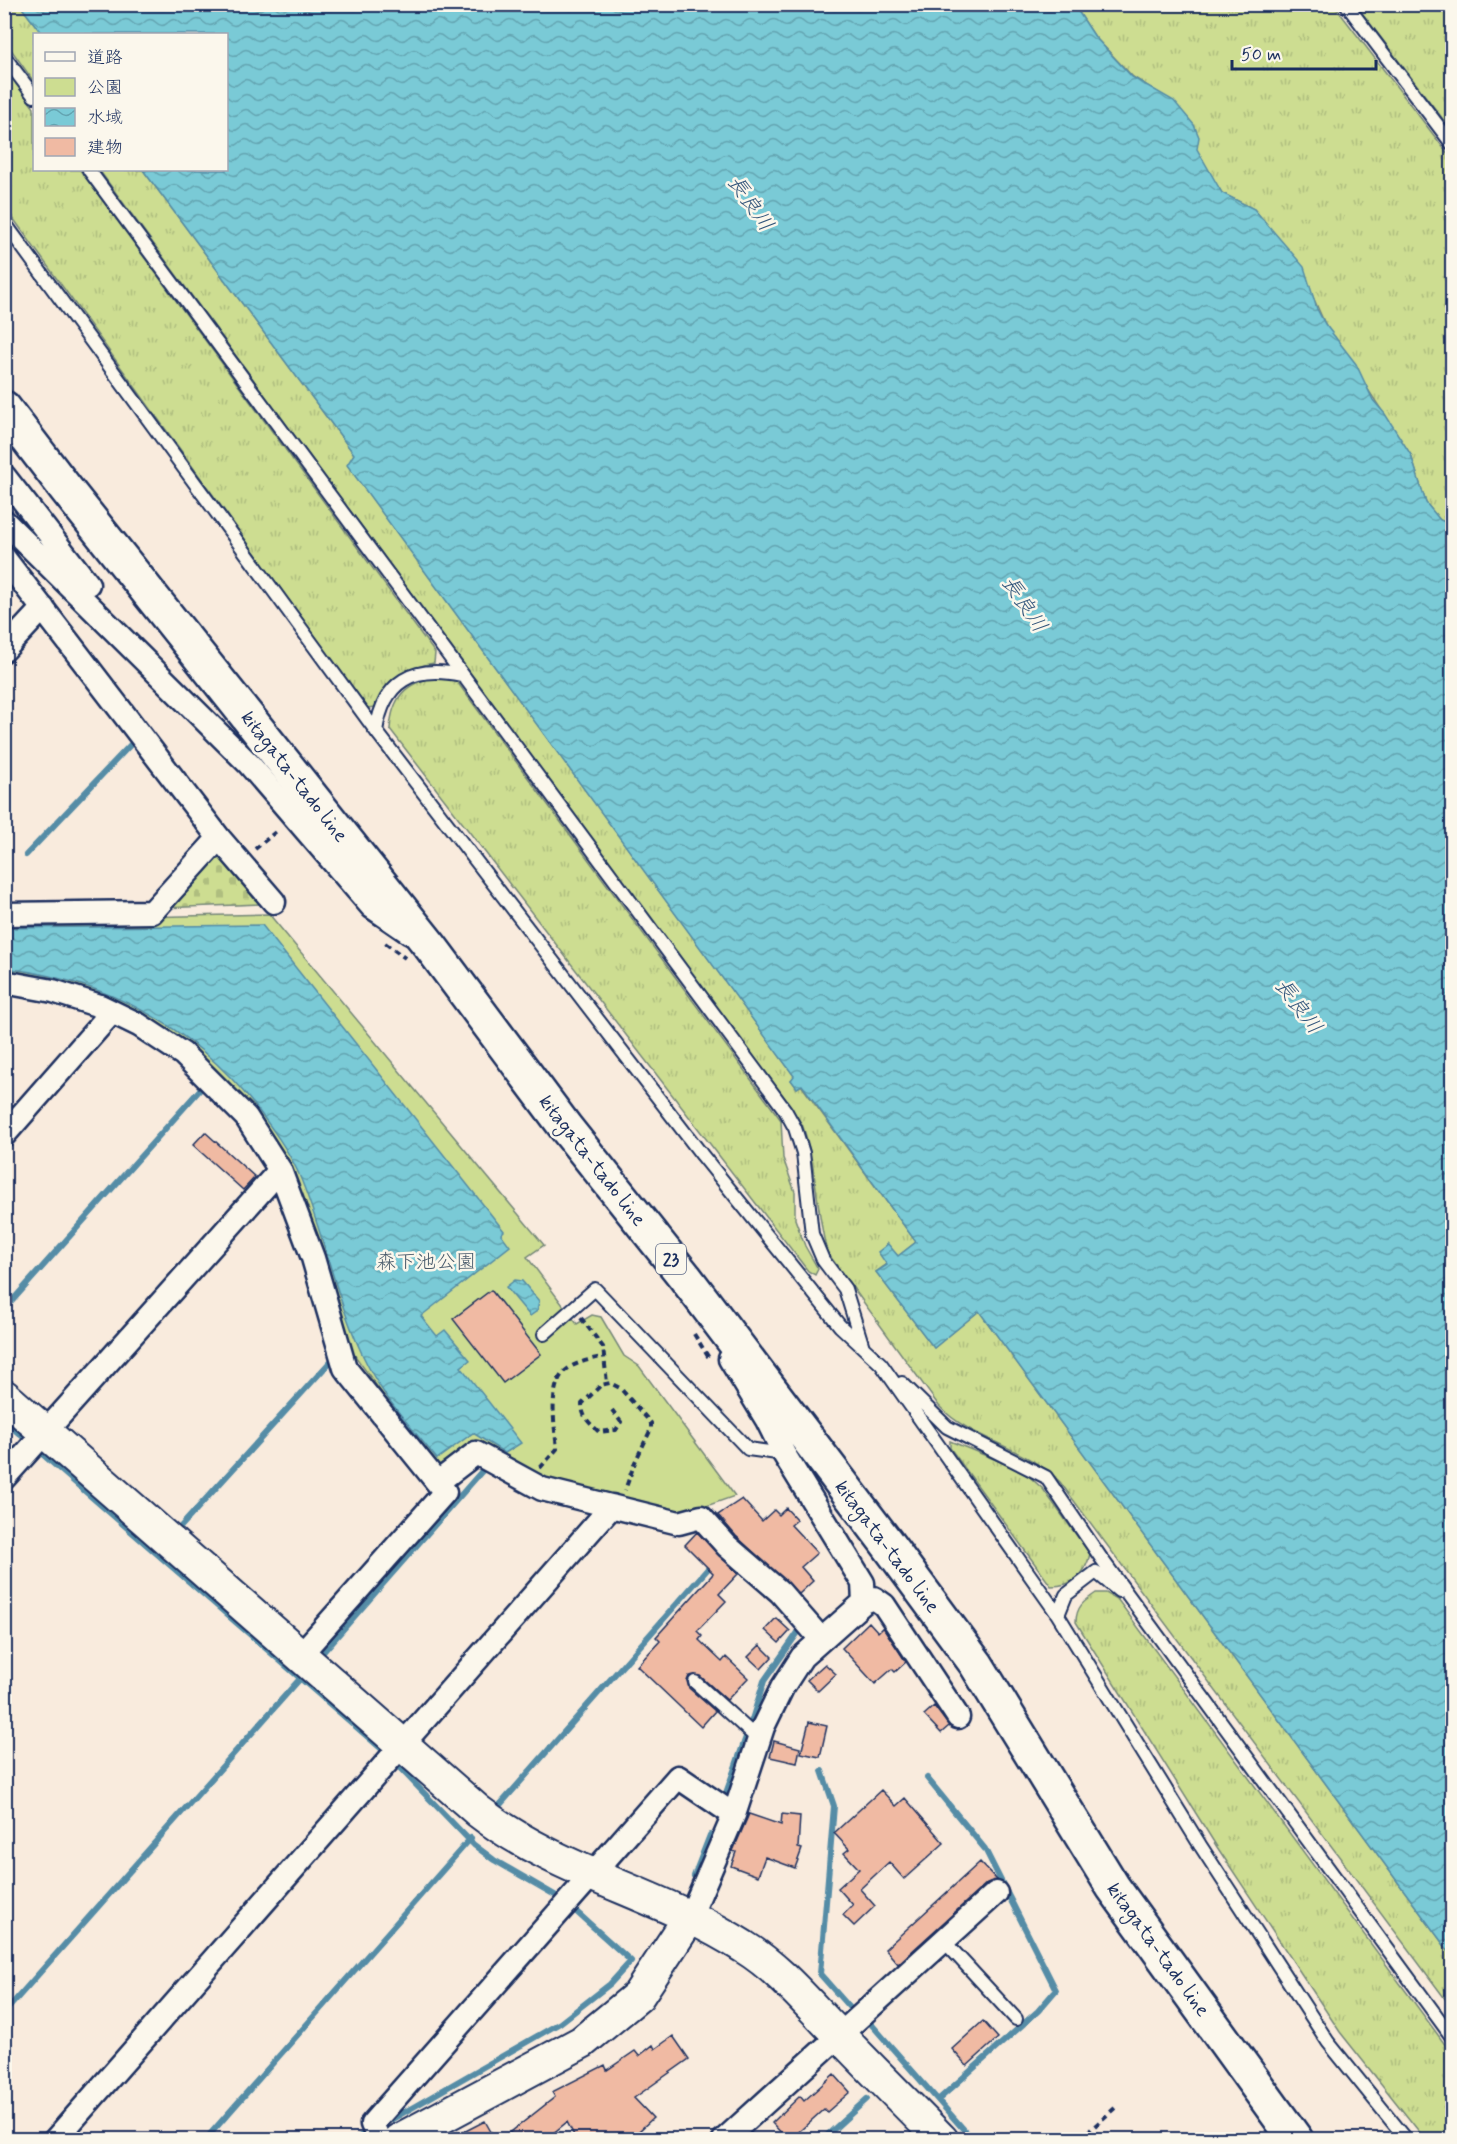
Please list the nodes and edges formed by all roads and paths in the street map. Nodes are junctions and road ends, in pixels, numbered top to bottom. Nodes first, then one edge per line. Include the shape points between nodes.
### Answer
1 (1346, 4) edge
2 (4, 56) edge
3 (33, 95) edge
4 (1452, 144) edge
5 (90, 171) edge
6 (4, 222) edge
7 (4, 408) edge
8 (4, 476) edge
9 (4, 521) edge
10 (4, 558) edge
11 (43, 608) junction
12 (129, 641) junction
13 (4, 650) edge
14 (461, 675) junction
15 (376, 731) junction
16 (286, 823) dead end
17 (219, 838) junction
18 (240, 861) junction
19 (274, 902) dead end
20 (4, 914) edge
21 (431, 947) junction
22 (4, 982) edge
23 (112, 1012) junction
24 (4, 1135) edge
25 (280, 1170) junction
26 (685, 1277) junction
27 (573, 1308) junction
28 (544, 1334) dead end
29 (863, 1347) junction
30 (605, 1356) junction
31 (881, 1364) junction
32 (607, 1383) junction
33 (4, 1396) edge
34 (612, 1410) dead end
35 (45, 1432) junction
36 (783, 1454) junction
37 (4, 1478) edge
38 (528, 1481) junction
39 (438, 1482) junction
40 (616, 1507) junction
41 (864, 1602) junction
42 (1134, 1603) junction
43 (1058, 1615) junction
44 (821, 1639) junction
45 (308, 1659) junction
46 (695, 1682) dead end
47 (958, 1717) dead end
48 (759, 1740) junction
49 (402, 1745) junction
50 (734, 1815) junction
51 (591, 1874) junction
52 (996, 1893) dead end
53 (690, 1917) junction
54 (943, 1940) junction
55 (1016, 2019) dead end
56 (838, 2035) junction
57 (1452, 2037) edge
58 (1115, 2108) dead end
59 (1295, 2138) edge
60 (55, 2139) edge
61 (379, 2139) edge
62 (399, 2139) edge
63 (724, 2139) edge
64 (942, 2139) edge
65 (1079, 2139) edge
66 (1407, 2139) edge

1 - 4 lane
2 - 3 lane
5 - 14 lane
6 - 15 lane
7 - 21 main road, kitagata-tado line / 23
8 - 12 street
9 - 12 street
10 - 11 street
11 - 13 street
11 - 17 street
12 - 21 street via 249,764 372,907
14 - 15 lane via 425,670 402,681 379,712
14 - 29 lane via 795,1128 803,1153 812,1234 823,1260 845,1289
15 - 29 lane via 702,1155 840,1326
16 - 18 path
17 - 18 street
17 - 20 street via 152,912
18 - 19 street
21 - 26 main road, kitagata-tado line / 23 via 566,1128
22 - 23 street via 54,991
23 - 24 street
23 - 25 street via 183,1054 211,1080 246,1117
25 - 35 street
25 - 39 street via 314,1258 345,1368
26 - 36 street
26 - 59 main road, kitagata-tado line / 23 via 976,1664 1113,1887
27 - 28 lane
27 - 30 path via 603,1347
27 - 36 lane via 595,1289 748,1449
29 - 31 lane
30 - 32 path
30 - 38 path via 568,1368 561,1376 552,1404 557,1449
31 - 42 lane via 947,1427 1046,1478
31 - 43 lane
32 - 34 path via 588,1397 582,1412 599,1432 616,1430 621,1422
32 - 40 path via 620,1388 651,1423
33 - 35 street
35 - 37 street
35 - 45 street
36 - 41 street via 863,1583
38 - 39 street via 476,1453
38 - 40 street via 542,1489
39 - 45 street via 445,1492
40 - 44 street via 679,1523 701,1518 780,1592
40 - 49 street
41 - 44 street
41 - 47 street via 874,1598 884,1605
42 - 43 lane via 1096,1572 1066,1595
42 - 57 lane
43 - 66 lane via 1328,2042
44 - 48 street via 802,1657 782,1688
45 - 49 street
46 - 48 lane
48 - 50 street
49 - 51 street via 506,1832
49 - 60 street
50 - 51 street via 678,1777
50 - 53 street
51 - 53 street
51 - 61 street via 372,2124
52 - 54 street
53 - 56 street via 745,1947 782,1975
53 - 62 street via 638,1996 582,2042
54 - 55 lane
54 - 56 street
56 - 63 street
56 - 64 street
58 - 65 path

